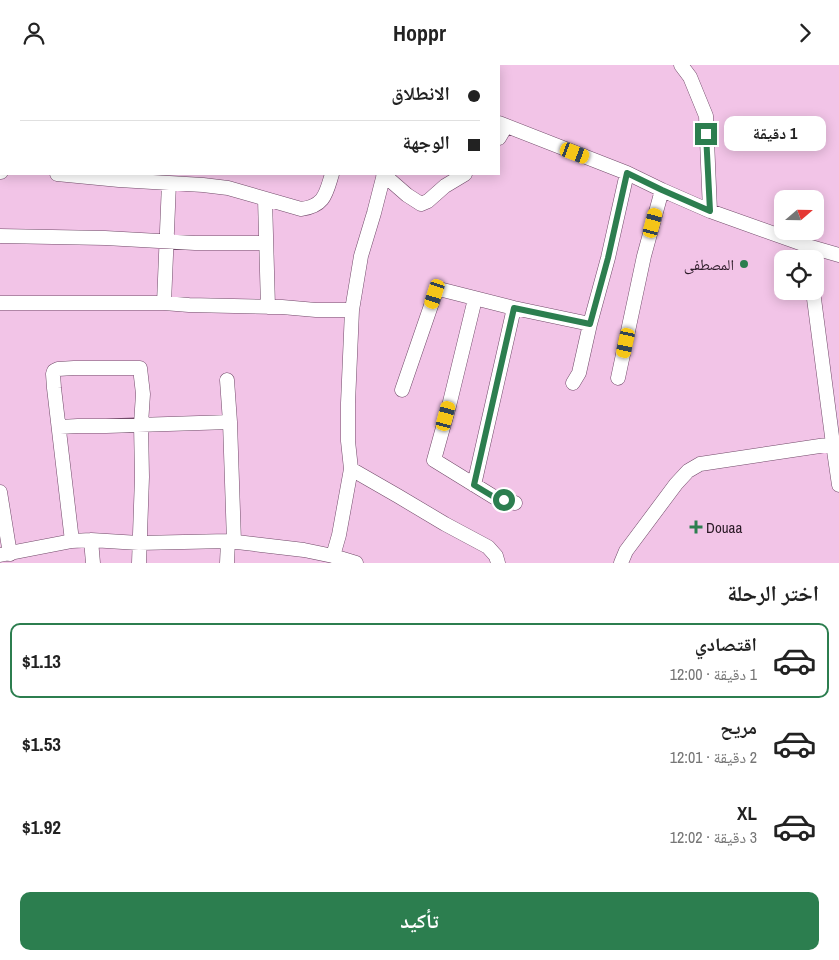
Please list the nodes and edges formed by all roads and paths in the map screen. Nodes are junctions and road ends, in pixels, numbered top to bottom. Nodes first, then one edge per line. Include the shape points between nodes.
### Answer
1 (681, 65) edge
2 (501, 129) edge
3 (627, 173) junction
4 (67, 175) edge
5 (332, 175) edge
6 (383, 175) edge
7 (384, 175) edge
8 (463, 175) edge
9 (168, 183) junction
10 (662, 190) junction
11 (265, 199) junction
12 (710, 211) junction
13 (0, 236) edge
14 (166, 241) junction
15 (266, 243) junction
16 (804, 250) edge
17 (824, 254) edge
18 (839, 255) edge
19 (475, 299) junction
20 (814, 300) edge
21 (0, 303) edge
22 (164, 303) junction
23 (268, 307) junction
24 (514, 308) junction
25 (352, 310) junction
26 (590, 324) junction
27 (618, 378) dead end
28 (227, 380) dead end
29 (574, 383) dead end
30 (402, 390) dead end
31 (834, 419) edge
32 (230, 421) junction
33 (141, 424) junction
34 (60, 427) junction
35 (833, 444) junction
36 (351, 469) junction
37 (474, 485) junction
38 (839, 485) edge
39 (0, 492) edge
40 (515, 503) dead end
41 (91, 540) junction
42 (72, 541) junction
43 (231, 542) junction
44 (139, 543) junction
45 (5, 555) edge
46 (333, 556) junction
47 (93, 563) edge
48 (138, 563) edge
49 (227, 563) edge
50 (356, 563) edge
51 (498, 563) edge
52 (622, 563) edge

1 - 12 street via 690,77 706,116
2 - 3 street
3 - 10 street
3 - 26 street
4 - 9 street
5 - 11 street via 328,191 319,203 307,208
6 - 25 street via 361,255
7 - 8 street via 421,204
9 - 11 street via 228,188
9 - 14 street
10 - 12 street
10 - 27 street
11 - 15 street
12 - 16 street
13 - 14 street
14 - 15 street
14 - 22 street
15 - 23 street
17 - 18 street
19 - 24 street
19 - 30 street via 437,291
19 - 37 street via 434,460
20 - 31 street
21 - 22 street
22 - 23 street
23 - 25 street
24 - 26 street
24 - 37 street
25 - 36 street via 348,413
26 - 29 street
28 - 32 street
31 - 35 street
32 - 33 street
32 - 43 street
33 - 34 street
33 - 34 street via 143,394 140,368 74,368 58,369 53,374
33 - 44 street
34 - 42 street
35 - 38 street
35 - 52 street via 700,464 676,484 626,551
36 - 46 street
36 - 51 street via 488,547
37 - 40 street via 494,497
39 - 45 street
41 - 42 street
41 - 44 street
41 - 47 street
42 - 45 street
43 - 44 street
43 - 46 street
43 - 49 street
44 - 48 street
46 - 50 street

